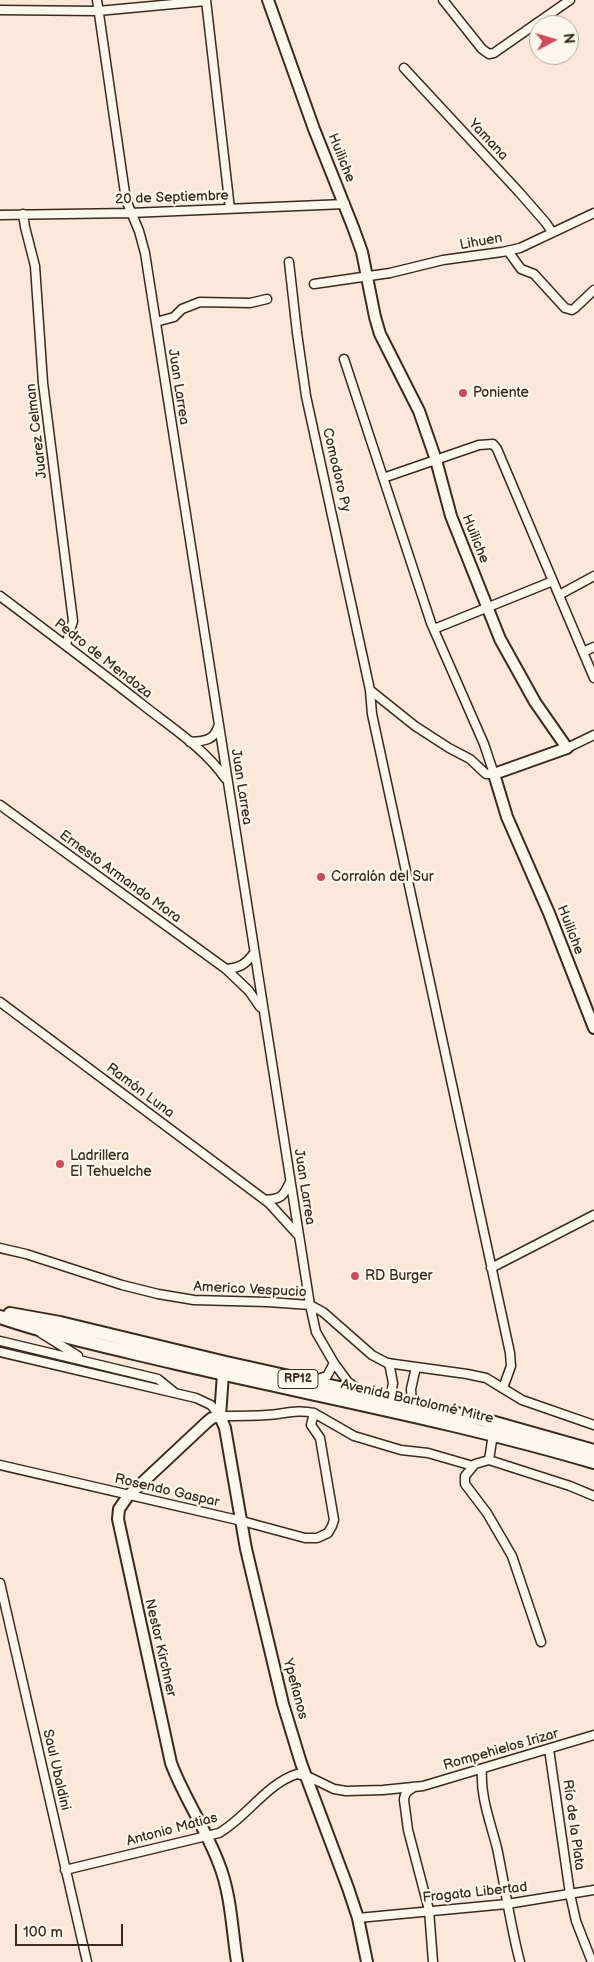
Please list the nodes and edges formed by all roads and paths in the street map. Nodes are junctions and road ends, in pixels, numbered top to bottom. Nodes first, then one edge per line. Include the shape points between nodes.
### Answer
1 (97, 0) edge
2 (206, 0) edge
3 (268, 0) edge
4 (443, 0) edge
5 (570, 0) edge
6 (0, 10) edge
7 (98, 11) junction
8 (404, 68) dead end
9 (345, 204) junction
10 (230, 208) junction
11 (130, 213) junction
12 (23, 214) junction
13 (0, 215) edge
14 (593, 215) edge
15 (552, 232) junction
16 (508, 251) junction
17 (290, 262) dead end
18 (366, 276) junction
19 (314, 284) dead end
20 (594, 290) edge
21 (267, 299) dead end
22 (156, 322) junction
23 (344, 359) dead end
24 (436, 460) junction
25 (382, 478) junction
26 (594, 576) edge
27 (553, 581) junction
28 (559, 595) junction
29 (0, 596) edge
30 (488, 607) junction
31 (434, 629) junction
32 (66, 645) junction
33 (594, 647) edge
34 (583, 652) junction
35 (594, 678) edge
36 (368, 685) junction
37 (218, 725) junction
38 (594, 735) edge
39 (190, 742) junction
40 (566, 748) junction
41 (494, 774) junction
42 (227, 781) junction
43 (0, 805) edge
44 (254, 953) junction
45 (226, 969) junction
46 (0, 1002) edge
47 (264, 1017) junction
48 (594, 1028) edge
49 (290, 1182) junction
50 (265, 1200) junction
51 (594, 1215) edge
52 (299, 1236) junction
53 (0, 1248) edge
54 (491, 1268) junction
55 (310, 1305) junction
56 (0, 1315) edge
57 (33, 1328) junction
58 (0, 1340) edge
59 (0, 1352) edge
60 (88, 1362) junction
61 (334, 1363) junction
62 (389, 1363) junction
63 (416, 1367) junction
64 (224, 1374) junction
65 (306, 1381) junction
66 (503, 1388) junction
67 (175, 1393) junction
68 (362, 1393) junction
69 (390, 1400) junction
70 (412, 1404) junction
71 (314, 1413) junction
72 (220, 1416) junction
73 (594, 1424) edge
74 (493, 1434) junction
75 (594, 1451) edge
76 (488, 1460) junction
77 (594, 1462) edge
78 (0, 1465) edge
79 (473, 1466) junction
80 (128, 1496) junction
81 (594, 1496) edge
82 (242, 1521) junction
83 (0, 1582) edge
84 (541, 1642) dead end
85 (594, 1735) edge
86 (549, 1749) junction
87 (482, 1769) junction
88 (307, 1776) junction
89 (414, 1787) junction
90 (208, 1836) junction
91 (65, 1870) junction
92 (594, 1890) edge
93 (570, 1894) junction
94 (507, 1904) junction
95 (429, 1910) junction
96 (358, 1918) junction
97 (87, 1962) edge
98 (237, 1962) edge
99 (367, 1962) edge
100 (433, 1962) edge
101 (520, 1962) edge
102 (592, 1962) edge

1 - 7 street, Juan Larrea
2 - 7 street
2 - 10 street
3 - 9 street, Huiliche via 314,129
4 - 5 street via 482,49 490,54
6 - 7 street
7 - 11 street, Juan Larrea
8 - 15 street, Yamana
9 - 10 street, 20 de Septiembre
9 - 18 street, Huiliche via 362,252
10 - 11 street, 20 de Septiembre
11 - 12 street, 20 de Septiembre
11 - 22 street, Juan Larrea via 145,253
12 - 13 street, 20 de Septiembre
12 - 32 street, Juarez Celman via 35,266 43,383 73,621
14 - 15 street, Lihuen
15 - 16 street, Lihuen
16 - 18 street, Lihuen
16 - 20 street via 521,269 534,274 565,308 572,310
17 - 36 street, Comodoro Py via 306,396
18 - 19 street, Lihuen
18 - 24 street, Huiliche via 380,334 413,397
21 - 22 street via 250,303 200,302 182,309 174,317
22 - 37 street, Juan Larrea
23 - 25 street
24 - 25 street
24 - 27 street via 479,445 493,444
24 - 30 street, Huiliche via 451,516
25 - 31 street
26 - 28 street
27 - 28 street
27 - 30 street
28 - 34 street
29 - 32 street, Pedro de Mendoza
30 - 31 street
30 - 40 street, Huiliche via 516,669
31 - 41 street
32 - 39 street, Pedro de Mendoza
33 - 34 street
34 - 35 street
36 - 41 street via 415,726 470,759 486,774
36 - 54 street, Comodoro Py
37 - 39 street via 216,734 208,740
37 - 42 street, Juan Larrea
38 - 40 street
39 - 42 street, Pedro de Mendoza via 214,763
40 - 41 street
41 - 48 street, Huiliche via 507,817
42 - 44 street, Juan Larrea
43 - 45 street, Ernesto Armando Mora
44 - 45 street via 247,963
44 - 47 street, Juan Larrea
45 - 47 street, Ernesto Armando Mora via 257,1002
46 - 50 street, Ramón Luna
47 - 49 street, Juan Larrea
49 - 50 street via 285,1194
49 - 52 street, Juan Larrea
50 - 52 street, Ramón Luna
51 - 54 street
52 - 55 street, Juan Larrea
53 - 55 street, Americo Vespucio via 158,1294 194,1300
54 - 66 street, Comodoro Py via 510,1353 510,1366
55 - 61 street, Juan Larrea via 316,1332
55 - 62 street, Americo Vespucio via 323,1312 367,1352
56 - 57 main road, Avenida Bartolomé Mitre / RP12
56 - 65 main road, Avenida Bartolomé Mitre / RP12 via 22,1315 60,1323
57 - 60 street
57 - 64 main road, Avenida Bartolomé Mitre / RP12
58 - 60 street
59 - 67 street
60 - 67 street via 158,1380
61 - 65 street via 327,1376
61 - 68 street, Juan Larrea via 348,1382
62 - 63 street, Americo Vespucio
62 - 69 street via 393,1383
63 - 66 street, Americo Vespucio via 480,1376
63 - 70 street via 411,1389
64 - 72 street
64 - 74 main road, Avenida Bartolomé Mitre / RP12
65 - 68 main road, Avenida Bartolomé Mitre / RP12
66 - 73 street, Americo Vespucio via 522,1400
67 - 72 street via 204,1401
68 - 69 main road, Avenida Bartolomé Mitre / RP12
69 - 70 main road, Avenida Bartolomé Mitre / RP12
70 - 75 main road, Avenida Bartolomé Mitre / RP12 via 516,1428
71 - 72 street via 299,1410 268,1415
71 - 79 street via 354,1436
71 - 82 street, Rosendo Gaspar via 311,1426 320,1438 334,1520 328,1533 317,1538 305,1538
72 - 80 street, Nestor Kirchner via 207,1422
72 - 82 street, Ypefianos
74 - 76 street
74 - 77 main road, Avenida Bartolomé Mitre / RP12
76 - 79 street
76 - 81 street
78 - 80 street, Rosendo Gaspar
79 - 84 street via 467,1472 465,1484 488,1512 512,1556
80 - 82 street, Rosendo Gaspar
80 - 90 street, Nestor Kirchner via 119,1509 119,1532 171,1763
82 - 88 street, Ypefianos via 283,1704
83 - 91 street, Saul Ubaldini
85 - 86 street, Rompehielos Irizar
86 - 87 street, Rompehielos Irizar
86 - 93 street, Río de la Plata
87 - 89 street, Rompehielos Irizar
87 - 94 street via 482,1795 497,1849
88 - 89 street via 346,1791
88 - 90 street, Antonio Matias via 289,1776 228,1827
88 - 96 street, Ypefianos
89 - 95 street via 404,1800 408,1830
90 - 91 street, Antonio Matias
90 - 98 street, Nestor Kirchner via 223,1875
91 - 97 street, Saul Ubaldini
92 - 93 street, Fragata Libertad
93 - 94 street, Fragata Libertad
93 - 102 street, Río de la Plata via 576,1921
94 - 95 street, Fragata Libertad
94 - 101 street
95 - 96 street, Fragata Libertad
95 - 100 street
96 - 99 street, Ypefianos

